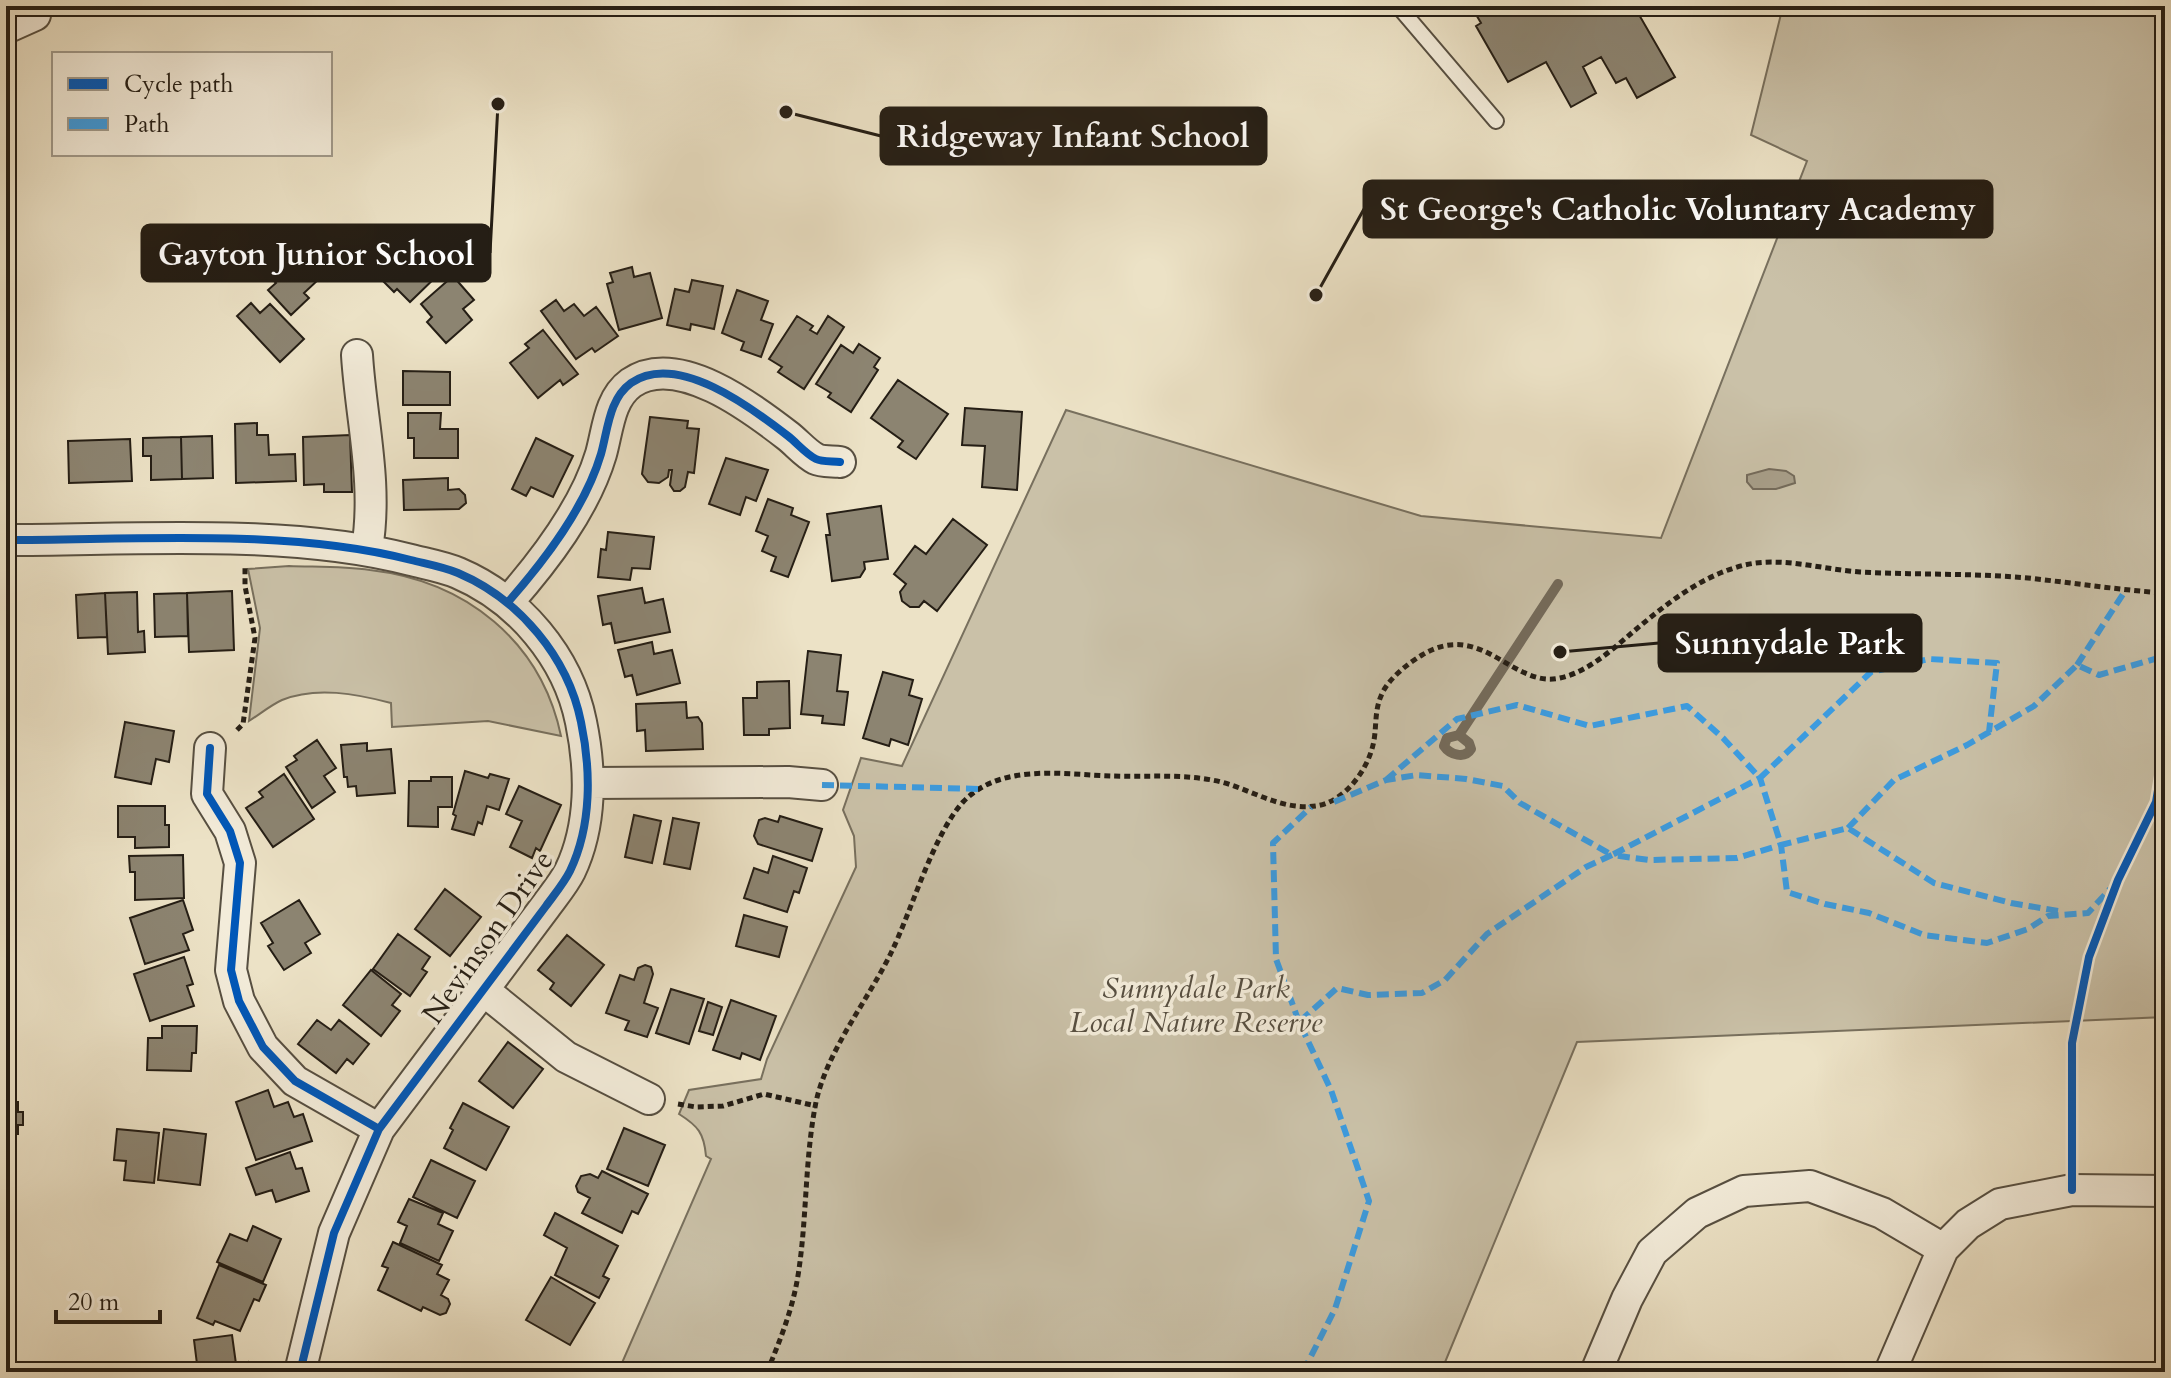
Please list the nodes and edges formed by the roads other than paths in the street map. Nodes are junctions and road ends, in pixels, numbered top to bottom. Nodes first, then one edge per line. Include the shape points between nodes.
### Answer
1 (1398, 6) edge
2 (35, 15) dead end
3 (6, 28) edge
4 (1496, 121) dead end
5 (357, 355) dead end
6 (840, 462) dead end
7 (6, 540) edge
8 (367, 549) junction
9 (508, 602) junction
10 (210, 748) road end
11 (589, 783) junction
12 (822, 785) dead end
13 (482, 989) junction
14 (649, 1099) road end
15 (379, 1129) junction
16 (2165, 1191) edge
17 (1943, 1249) junction
18 (300, 1372) edge
19 (1596, 1372) edge
20 (1890, 1372) edge

1 - 4 lane
2 - 3 street
5 - 8 street via 370,459
6 - 9 street via 817,460 713,386 683,374 652,373 631,383 614,403 600,457 577,509
7 - 8 street, Nevinson Drive via 245,539
8 - 9 street, Nevinson Drive via 458,573
9 - 11 street, Nevinson Drive via 541,635 564,675 579,710
10 - 15 street via 207,794 230,831 240,863 231,970 239,1001 263,1047 295,1081
11 - 12 street
11 - 13 street, Nevinson Drive via 584,827 570,871
13 - 14 street via 566,1057
13 - 15 street, Nevinson Drive
15 - 18 street, Nevinson Drive via 334,1233
16 - 17 street via 2072,1190 2000,1204 1968,1224
17 - 19 street via 1882,1213 1810,1186 1744,1191 1697,1213 1652,1252
17 - 20 street

